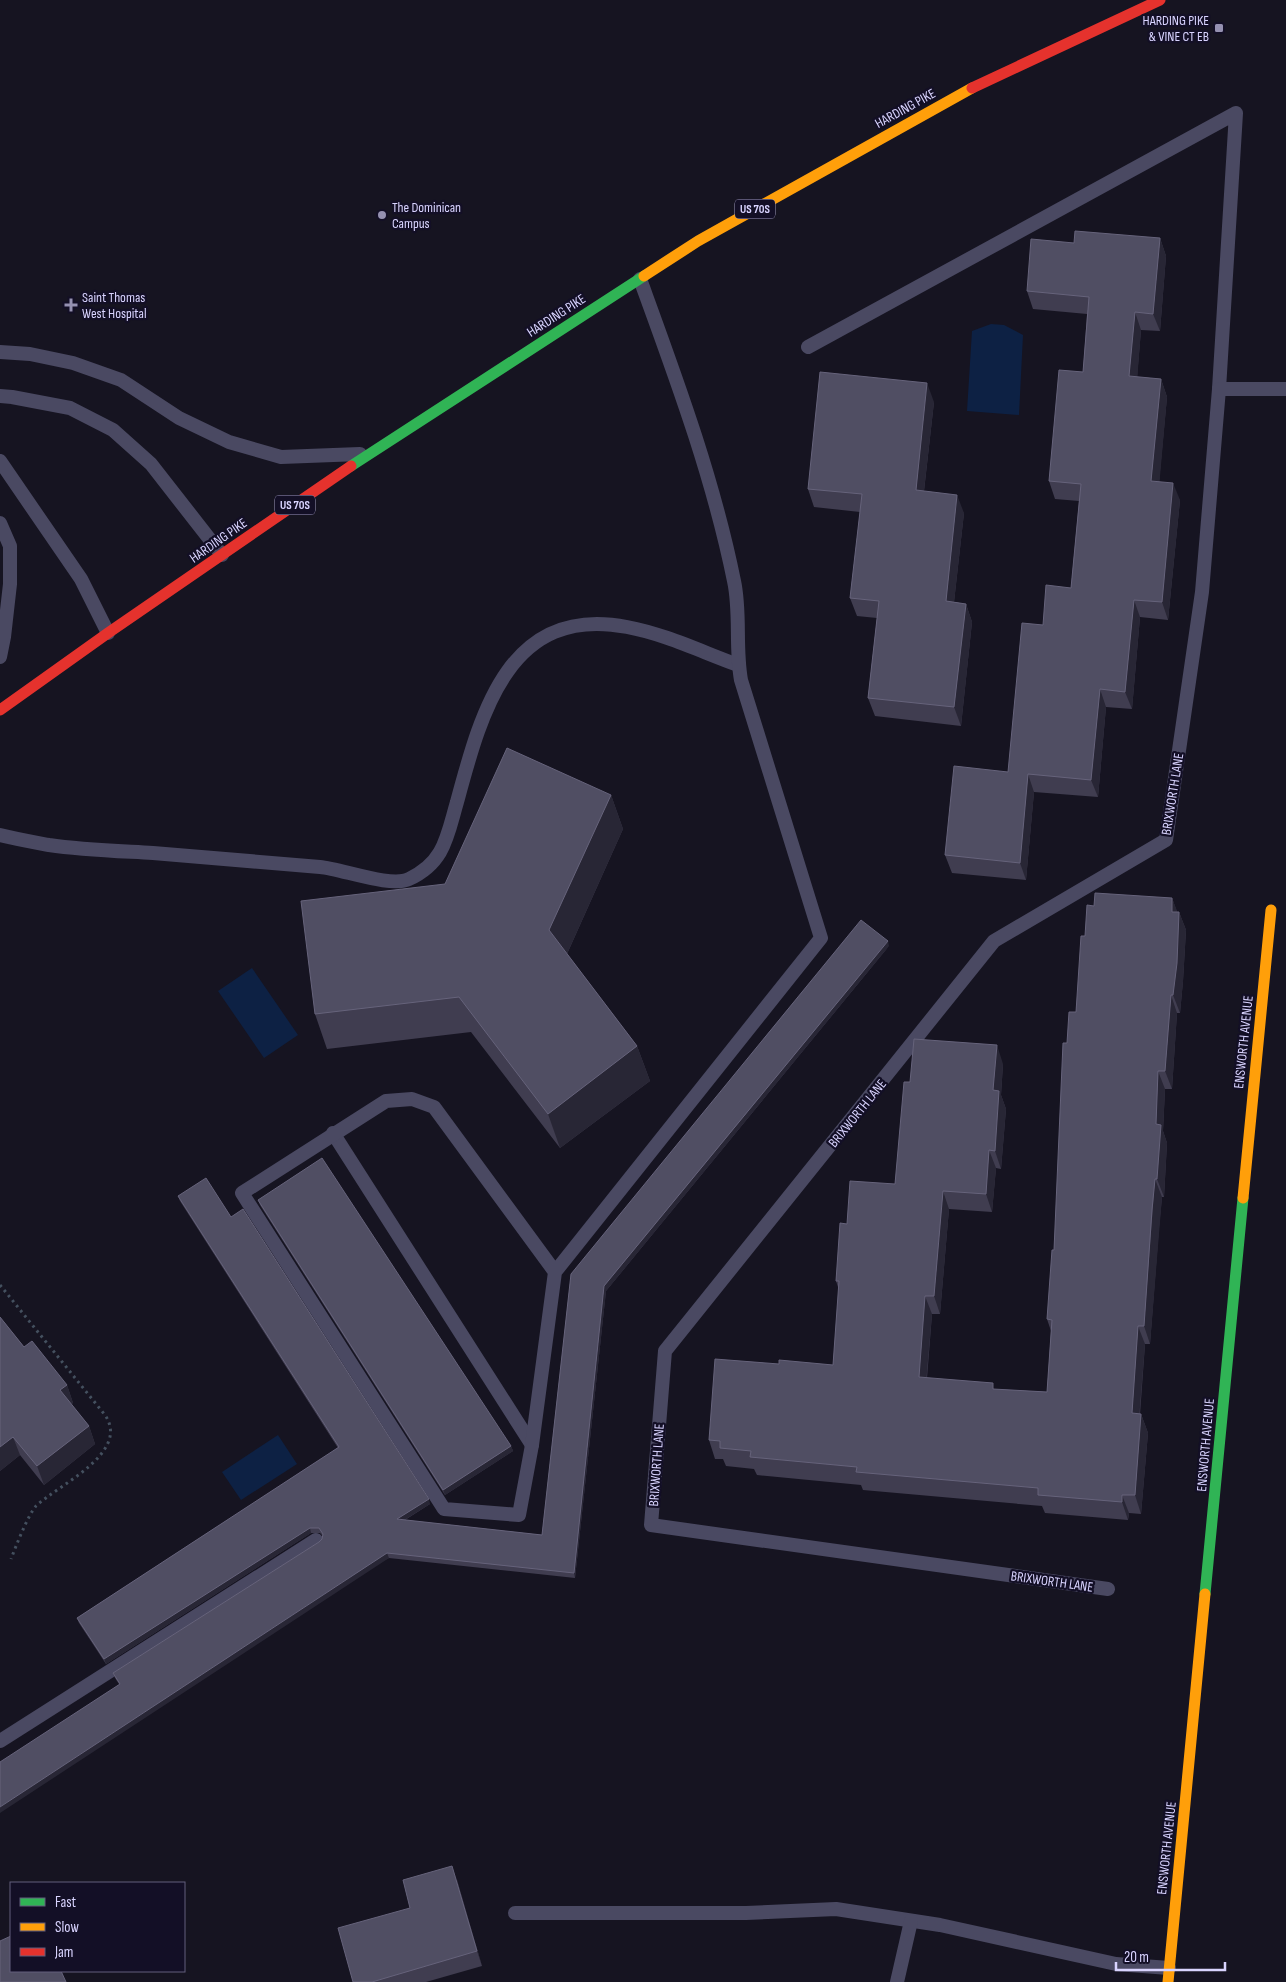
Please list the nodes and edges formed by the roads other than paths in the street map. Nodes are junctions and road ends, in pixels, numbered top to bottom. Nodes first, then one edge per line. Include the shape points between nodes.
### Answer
1 (1160, 0) edge
2 (640, 279) junction
3 (808, 346) dead end
4 (0, 352) edge
5 (1218, 389) junction
6 (1286, 389) edge
7 (0, 396) edge
8 (368, 454) junction
9 (0, 461) edge
10 (0, 523) edge
11 (222, 556) junction
12 (108, 633) junction
13 (0, 658) edge
14 (738, 665) junction
15 (0, 710) edge
16 (0, 836) edge
17 (1271, 910) dead end
18 (333, 1133) junction
19 (555, 1272) junction
20 (532, 1445) junction
21 (316, 1540) dead end
22 (1108, 1589) dead end
23 (0, 1741) edge
24 (515, 1913) dead end
25 (911, 1921) junction
26 (1169, 1975) edge
27 (897, 1982) edge

1 - 2 main road, HARDING PIKE / US 70S via 984,81 698,241
2 - 8 main road, HARDING PIKE / US 70S
2 - 14 lane via 710,480 734,583
3 - 5 lane via 1236,113
4 - 8 lane via 73,363 121,380 179,418 229,442 282,457
5 - 6 lane
5 - 22 lane, BRIXWORTH LANE via 1202,592 1166,840 994,941 665,1351 652,1525
7 - 11 lane via 70,408 113,430 151,464
8 - 11 main road, HARDING PIKE / US 70S
9 - 12 lane via 80,579
10 - 13 lane via 10,546 10,584
11 - 12 main road, HARDING PIKE / US 70S
12 - 15 main road, HARDING PIKE / US 70S
14 - 16 lane via 627,627 585,624 564,628 544,637 514,663 484,712 441,852 432,864 406,881 390,881 333,869 50,845
14 - 19 lane via 746,700 821,938
17 - 26 main road, ENSWORTH AVENUE
18 - 19 lane via 386,1101 412,1099 434,1107
18 - 20 lane
18 - 20 lane via 242,1193 247,1201 444,1509 519,1515
19 - 20 lane
21 - 23 lane
24 - 25 lane via 746,1913 836,1909
25 - 26 lane
25 - 27 lane

